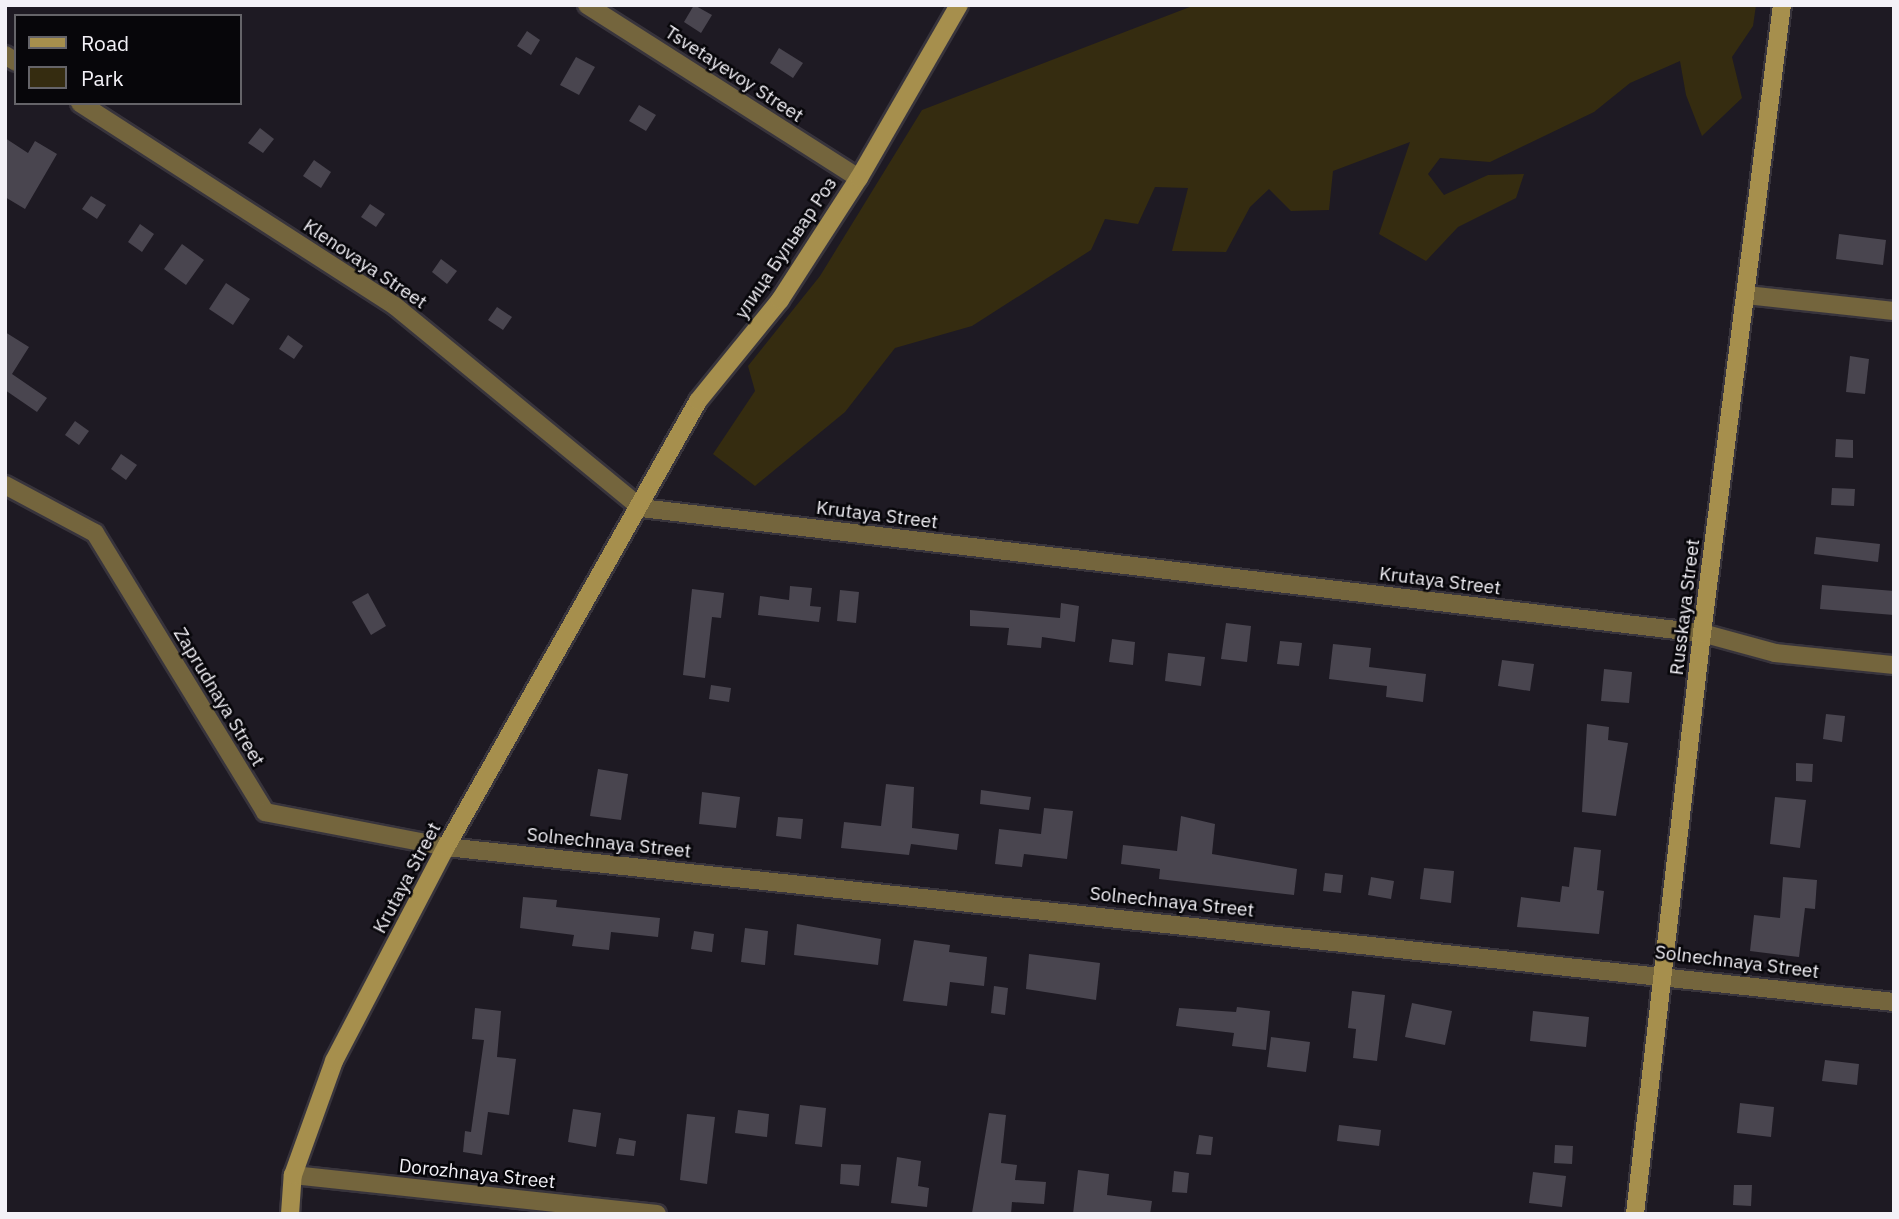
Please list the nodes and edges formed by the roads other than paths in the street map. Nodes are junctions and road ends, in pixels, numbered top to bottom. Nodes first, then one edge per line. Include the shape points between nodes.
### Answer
1 (587, 5) edge
2 (959, 5) edge
3 (1782, 5) edge
4 (83, 105) edge
5 (859, 178) junction
6 (1746, 295) junction
7 (1894, 311) edge
8 (5, 485) edge
9 (641, 509) junction
10 (1702, 633) junction
11 (1894, 665) edge
12 (446, 847) junction
13 (1666, 974) junction
14 (1894, 1002) edge
15 (293, 1175) junction
16 (290, 1214) edge
17 (657, 1214) edge
18 (1635, 1214) edge

1 - 5 street, Tsvetayevoy Street
2 - 5 street, улица Бульвар Роз
3 - 6 street, Russkaya Street
4 - 9 street, Klenovaya Street via 395,306
5 - 9 street, улица Бульвар Роз via 780,300 698,401
6 - 7 street
6 - 10 street, Russkaya Street
8 - 12 street, Zaprudnaya Street via 95,533 265,812
9 - 10 street, Krutaya Street
9 - 12 street, Krutaya Street
10 - 11 street, Krutaya Street via 1775,653
10 - 13 street, Russkaya Street
12 - 13 street, Solnechnaya Street
12 - 15 street, Krutaya Street via 334,1061
13 - 14 street, Solnechnaya Street
13 - 18 street, Russkaya Street
15 - 16 street, Krutaya Street
15 - 17 street, Dorozhnaya Street

